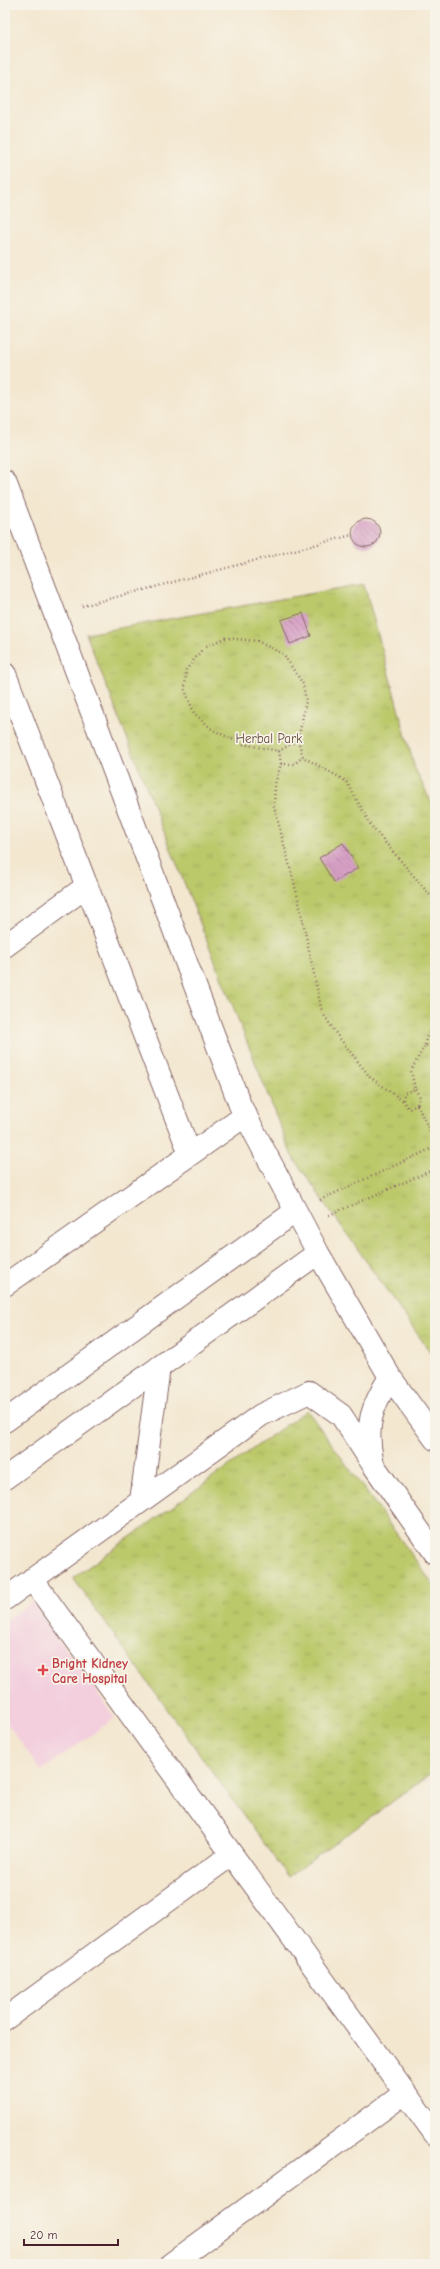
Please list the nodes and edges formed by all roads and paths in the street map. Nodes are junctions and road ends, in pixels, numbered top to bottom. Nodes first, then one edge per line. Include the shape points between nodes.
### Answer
1 (5, 482) edge
2 (352, 535) dead end
3 (54, 613) junction
4 (5, 674) edge
5 (298, 740) junction
6 (279, 751) junction
7 (303, 757) junction
8 (281, 764) junction
9 (86, 886) junction
10 (435, 901) edge
11 (5, 946) edge
12 (435, 1030) edge
13 (426, 1045) junction
14 (435, 1048) edge
15 (415, 1089) junction
16 (403, 1101) junction
17 (417, 1105) junction
18 (246, 1116) junction
19 (435, 1141) edge
20 (435, 1148) edge
21 (190, 1154) junction
22 (435, 1169) edge
23 (301, 1220) junction
24 (318, 1252) junction
25 (5, 1286) edge
26 (159, 1367) junction
27 (390, 1377) junction
28 (5, 1421) edge
29 (435, 1439) edge
30 (374, 1466) junction
31 (5, 1478) edge
32 (140, 1501) junction
33 (435, 1553) edge
34 (32, 1579) junction
35 (5, 1599) edge
36 (231, 1855) junction
37 (5, 2019) edge
38 (405, 2093) junction
39 (435, 2134) edge
40 (171, 2264) edge

1 - 3 street
2 - 3 path
3 - 18 street
4 - 9 street
5 - 6 path
5 - 6 path via 306,701 303,684 283,654 257,641 225,638 204,647 186,670 185,690 194,713 212,730 242,744
5 - 7 path
6 - 8 path
7 - 8 path via 294,764
7 - 10 path via 346,781 372,827
8 - 16 path via 275,784 274,806 298,898 322,1012 370,1076
9 - 11 street
9 - 21 street
12 - 13 path via 430,1031
13 - 14 path
13 - 15 path via 411,1071
15 - 16 path via 404,1092
15 - 17 path via 420,1097
16 - 17 path via 409,1109
17 - 19 path
18 - 21 street
18 - 23 street
20 - 23 path
21 - 25 street
22 - 23 path via 338,1210
23 - 24 street
23 - 28 street
24 - 26 street
24 - 27 street
26 - 31 street
26 - 32 street
27 - 29 street
27 - 30 street via 379,1395 368,1425 368,1440
30 - 32 street via 341,1415 309,1392 261,1415
30 - 33 street
32 - 34 street
34 - 35 street
34 - 36 street
36 - 37 street
36 - 38 street
38 - 39 street
38 - 40 street

